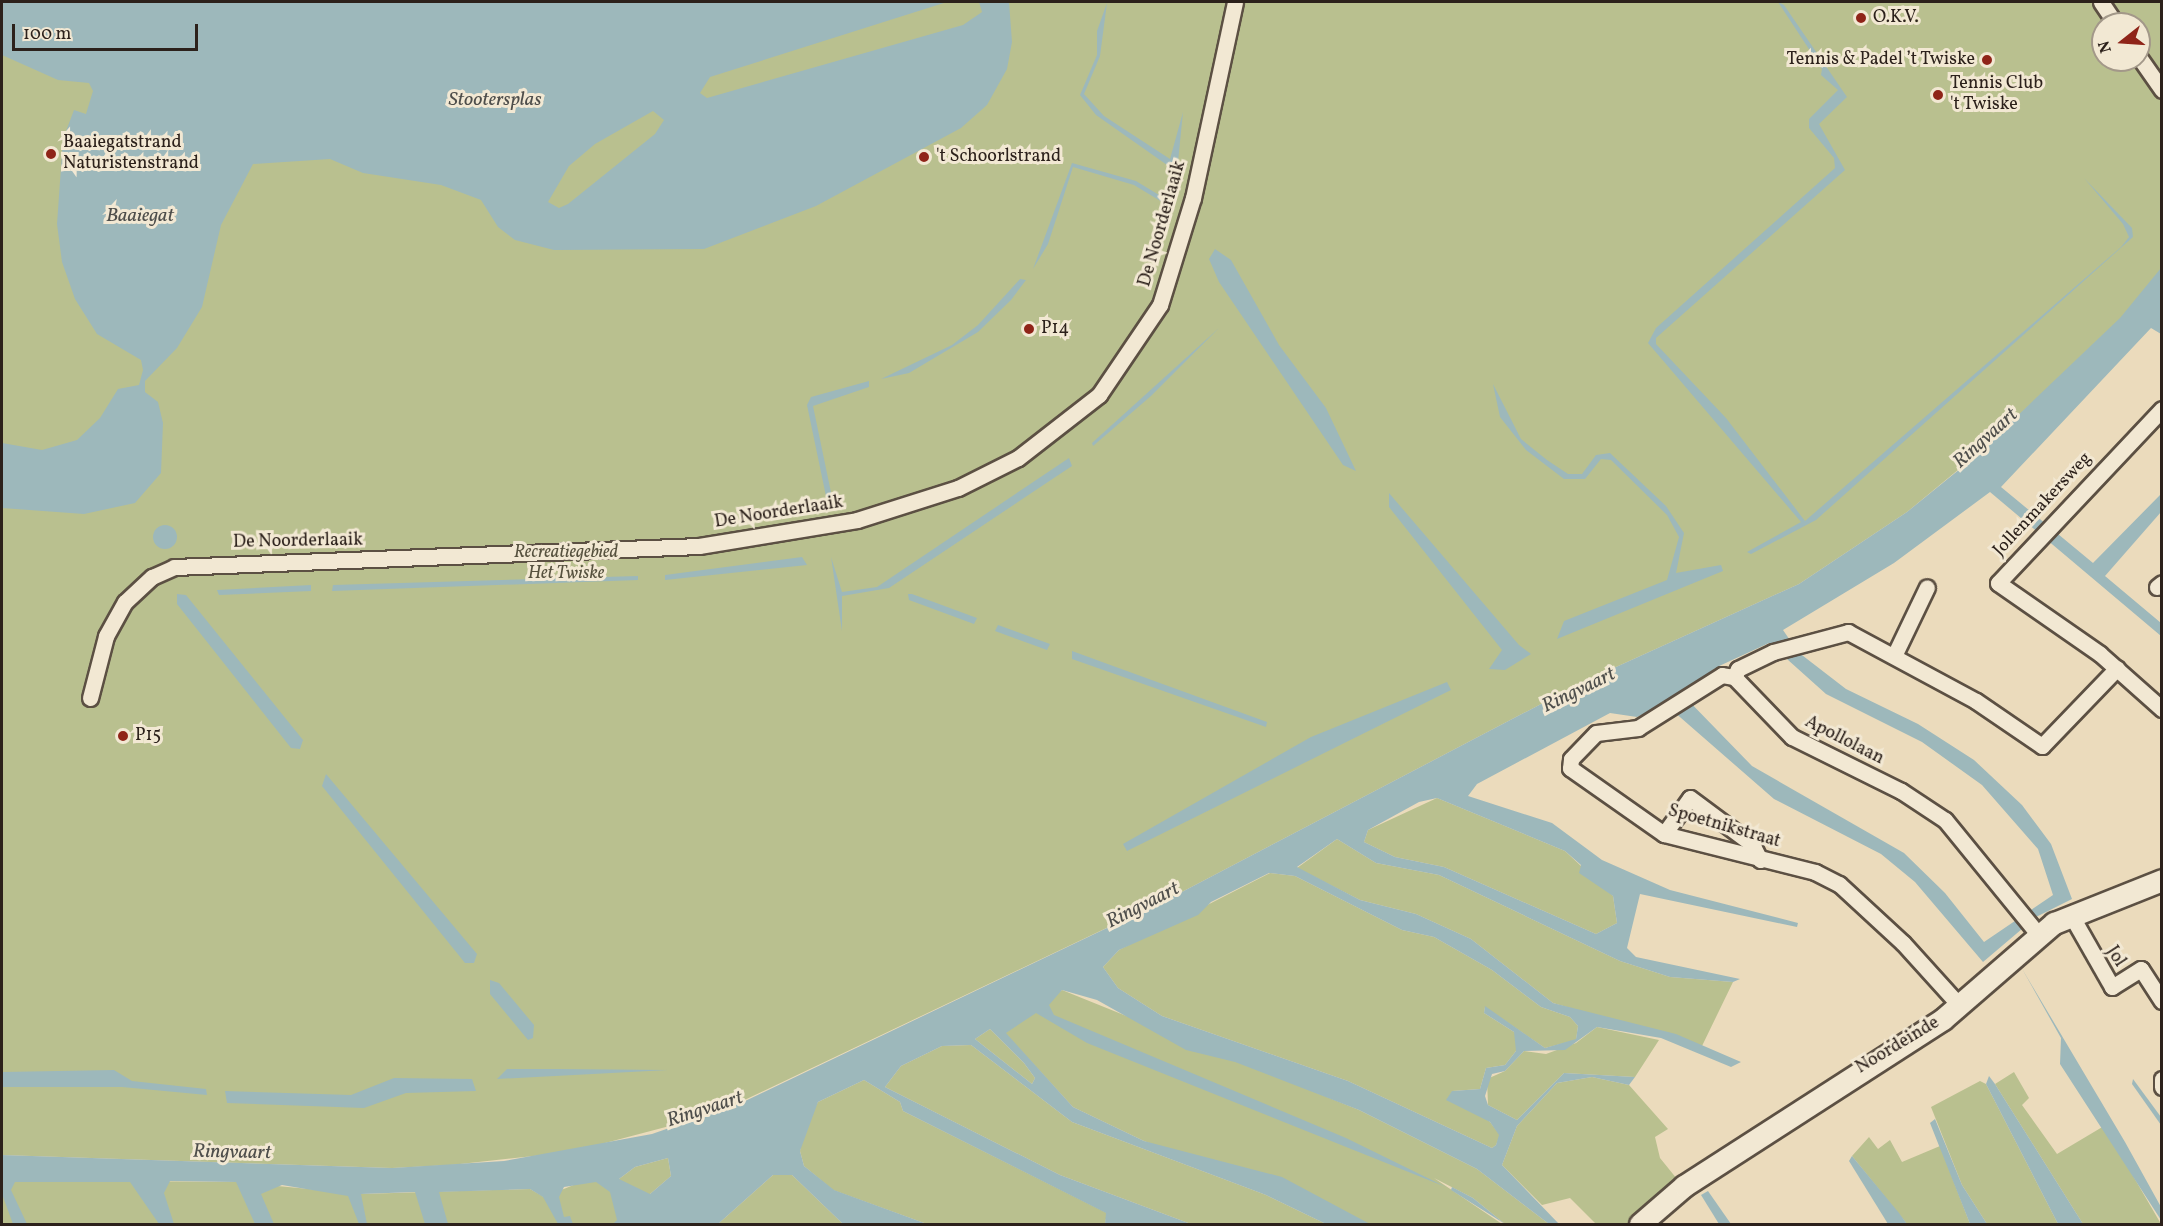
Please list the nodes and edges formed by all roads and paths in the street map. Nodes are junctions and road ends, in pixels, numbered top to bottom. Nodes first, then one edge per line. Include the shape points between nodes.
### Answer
1 (1235, 2) edge
2 (2149, 72) edge
3 (2162, 90) edge
4 (2162, 409) edge
5 (1927, 587) dead end
6 (1894, 656) junction
7 (2117, 668) junction
8 (1734, 677) junction
9 (90, 698) dead end
10 (2162, 710) edge
11 (1664, 834) junction
12 (1760, 860) junction
13 (2162, 880) edge
14 (2071, 915) junction
15 (2031, 923) junction
16 (2162, 1001) edge
17 (1959, 1005) junction
18 (2162, 1079) edge
19 (2162, 1087) edge
20 (1640, 1224) edge

1 - 9 street, De Noorderlaaik via 1193,198 1160,304 1099,395 1018,458 958,488 857,520 699,546 174,567 152,577 125,602 106,636
2 - 3 street
4 - 7 street, Jollenmakersweg via 2050,522 1998,583
5 - 6 street
6 - 7 street via 1976,701 2042,746
6 - 8 street via 1848,632 1773,652 1738,669
7 - 10 street, Jollenmakersweg
8 - 11 street, Spoetnikstraat via 1722,675 1638,728 1596,733 1577,751 1570,768
8 - 15 street, Apollolaan via 1792,737 1901,791 1945,820
11 - 12 street, Spoetnikstraat
11 - 12 street via 1690,798 1752,844
12 - 17 street, Spoetnikstraat via 1815,872 1839,884
13 - 14 street, Noordeinde
14 - 15 street, Noordeinde
14 - 16 street, Jol via 2112,987 2142,969
15 - 17 street, Noordeinde
17 - 20 street, Noordeinde via 1683,1186
18 - 19 street

